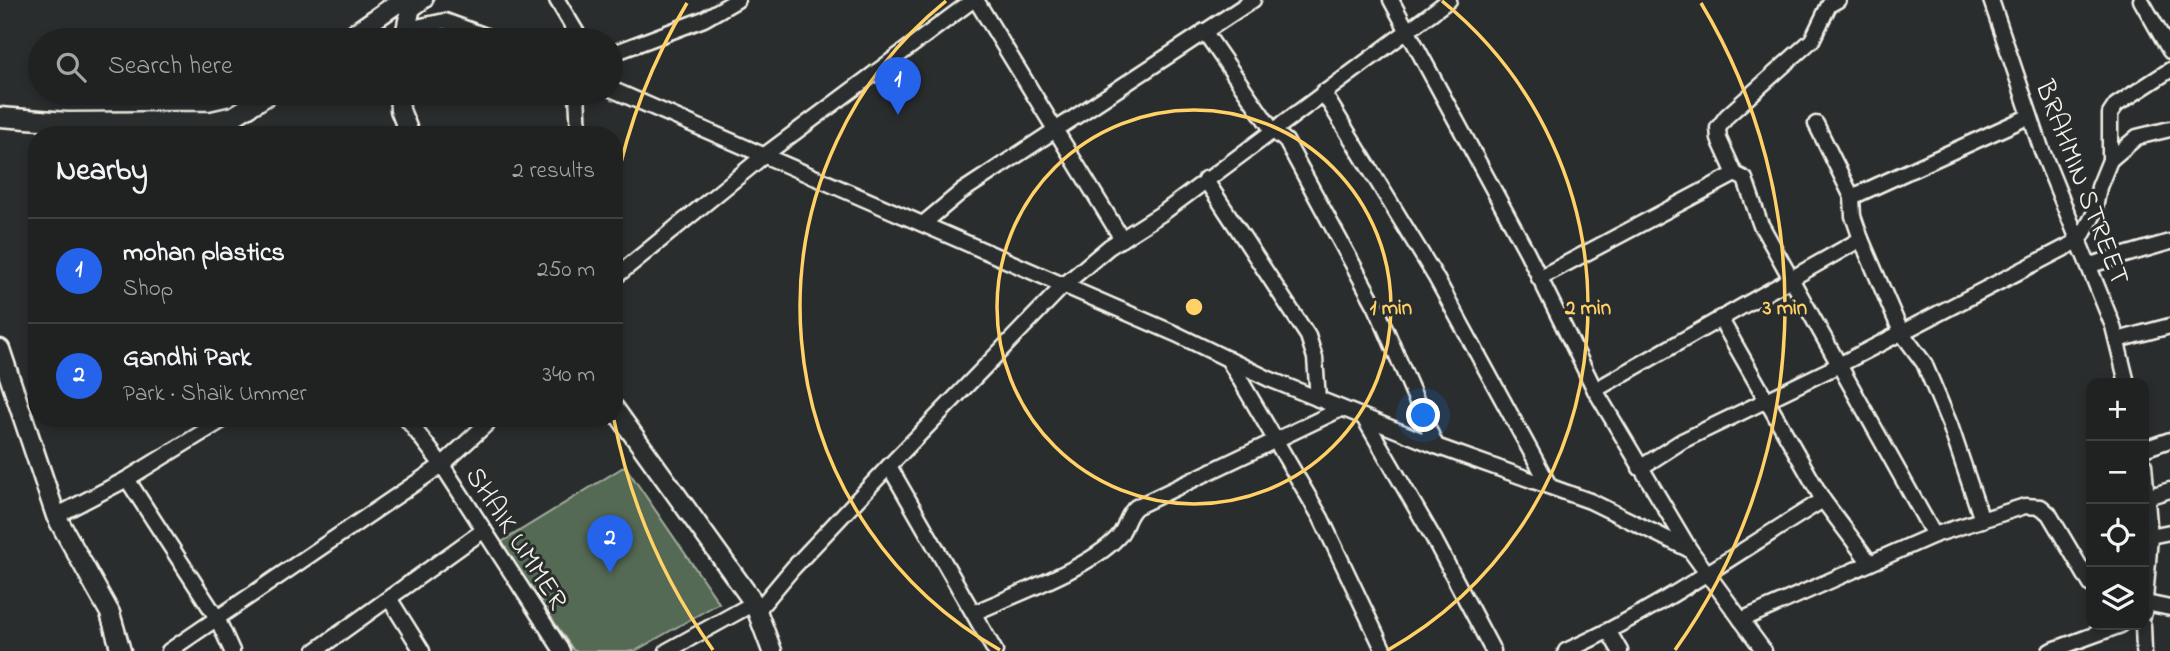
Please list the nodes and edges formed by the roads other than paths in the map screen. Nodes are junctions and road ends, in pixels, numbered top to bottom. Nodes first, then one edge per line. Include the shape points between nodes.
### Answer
1 (425, 0) edge
2 (557, 0) edge
3 (737, 0) edge
4 (975, 0) edge
5 (1253, 0) edge
6 (1391, 0) edge
7 (1449, 0) edge
8 (1838, 0) edge
9 (1991, 0) edge
10 (2141, 0) edge
11 (406, 4) edge
12 (365, 28) edge
13 (406, 28) edge
14 (426, 28) edge
15 (464, 28) edge
16 (574, 28) edge
17 (1204, 31) junction
18 (1406, 32) junction
19 (623, 49) edge
20 (2170, 51) edge
21 (2170, 70) edge
22 (1323, 92) junction
23 (623, 94) edge
24 (252, 105) edge
25 (399, 105) edge
26 (578, 105) edge
27 (2030, 116) junction
28 (0, 117) edge
29 (1816, 124) dead end
30 (166, 126) edge
31 (219, 126) edge
32 (407, 126) edge
33 (579, 126) edge
34 (1054, 129) junction
35 (2170, 129) edge
36 (1273, 131) junction
37 (766, 154) junction
38 (2110, 160) junction
39 (1735, 174) junction
40 (1205, 179) junction
41 (1852, 197) junction
42 (923, 223) junction
43 (1122, 239) junction
44 (1861, 239) junction
45 (2080, 240) junction
46 (2170, 242) edge
47 (2090, 265) junction
48 (623, 271) edge
49 (1791, 276) junction
50 (1539, 278) junction
51 (1064, 285) junction
52 (1720, 318) junction
53 (2170, 326) edge
54 (1901, 332) junction
55 (2117, 340) junction
56 (0, 349) edge
57 (1228, 359) junction
58 (1839, 365) junction
59 (2126, 378) edge
60 (1595, 390) junction
61 (1318, 399) junction
62 (1765, 400) junction
63 (1341, 409) junction
64 (1364, 418) junction
65 (623, 421) edge
66 (212, 427) edge
67 (413, 427) edge
68 (483, 427) edge
69 (1275, 440) junction
70 (2170, 440) edge
71 (1436, 446) junction
72 (2149, 447) edge
73 (442, 465) junction
74 (889, 466) junction
75 (1640, 468) junction
76 (127, 480) junction
77 (1549, 485) junction
78 (2170, 490) edge
79 (2149, 496) edge
80 (1823, 499) junction
81 (2148, 504) edge
82 (56, 516) junction
83 (1982, 520) junction
84 (484, 530) junction
85 (2170, 532) edge
86 (1934, 535) junction
87 (2150, 537) junction
88 (1690, 550) junction
89 (1870, 563) junction
90 (2148, 567) edge
91 (1707, 575) junction
92 (2086, 577) edge
93 (389, 598) junction
94 (756, 607) junction
95 (2149, 608) edge
96 (2170, 608) edge
97 (974, 613) junction
98 (217, 618) junction
99 (1741, 620) junction
100 (2107, 630) edge
101 (2143, 630) edge
102 (1609, 632) junction
103 (333, 638) junction
104 (121, 651) edge
105 (169, 651) edge
106 (232, 651) edge
107 (314, 651) edge
108 (341, 651) edge
109 (422, 651) edge
110 (562, 651) edge
111 (667, 651) edge
112 (772, 651) edge
113 (995, 651) edge
114 (1384, 651) edge
115 (1493, 651) edge
116 (1566, 651) edge
117 (1620, 651) edge
118 (1764, 651) edge
119 (2050, 651) edge
120 (2144, 651) edge

1 - 11 street
2 - 16 street
3 - 19 street via 704,19
4 - 34 street
4 - 37 street
5 - 17 street
6 - 18 street
7 - 18 street
8 - 39 street via 1829,5 1812,40 1718,128
9 - 27 street, BRAHMIN STREET
10 - 20 street
11 - 12 street
11 - 13 street
14 - 15 street via 445,21
17 - 34 street
17 - 36 street
18 - 22 street
18 - 50 street
21 - 38 street via 2110,114
22 - 36 street
22 - 77 street via 1434,276
23 - 37 street
24 - 31 street
25 - 32 street
26 - 33 street
27 - 41 street
27 - 45 street, BRAHMIN STREET
28 - 30 street
29 - 41 street
34 - 42 street
34 - 43 street
35 - 38 street via 2137,136
36 - 40 street
36 - 71 street via 1286,141 1376,307
37 - 42 street
37 - 48 street
38 - 45 street via 2094,214
39 - 49 street via 1745,179 1760,223
39 - 50 street
40 - 43 street
40 - 61 street via 1308,336
41 - 44 street
42 - 51 street
43 - 51 street
44 - 49 street
44 - 54 street
45 - 47 street, BRAHMIN STREET
45 - 54 street
46 - 47 street
47 - 55 street, BRAHMIN STREET
49 - 52 street
49 - 58 street
50 - 60 street
51 - 57 street
51 - 74 street
52 - 60 street
52 - 62 street
53 - 55 street
54 - 58 street
54 - 83 street via 1924,363
55 - 59 street, BRAHMIN STREET
56 - 82 street
57 - 61 street
57 - 69 street
58 - 62 street
58 - 86 street
60 - 75 street
61 - 63 street
62 - 75 street via 1682,441
62 - 80 street
63 - 64 street
63 - 69 street
64 - 71 street
64 - 115 street
65 - 94 street
66 - 76 street
67 - 73 street, SHAIK UMMER
68 - 73 street
69 - 97 street via 1136,507 1126,516 1116,539 1085,560
69 - 114 street via 1321,517
70 - 72 street
71 - 77 street
73 - 84 street, SHAIK UMMER
73 - 98 street
74 - 94 street
74 - 97 street
75 - 88 street
76 - 82 street
76 - 98 street
77 - 88 street
78 - 79 street
80 - 89 street
80 - 91 street
81 - 87 street
82 - 104 street via 110,613
83 - 86 street
83 - 92 street via 2025,506 2041,507
84 - 93 street
84 - 110 street, SHAIK UMMER
85 - 87 street
86 - 89 street
87 - 90 street
88 - 91 street
89 - 99 street
91 - 99 street
91 - 102 street
93 - 103 street
93 - 109 street
94 - 111 street
94 - 112 street
95 - 96 street
97 - 113 street
98 - 105 street
98 - 106 street
99 - 118 street
100 - 119 street
101 - 120 street
102 - 116 street
102 - 117 street
103 - 107 street
103 - 108 street

